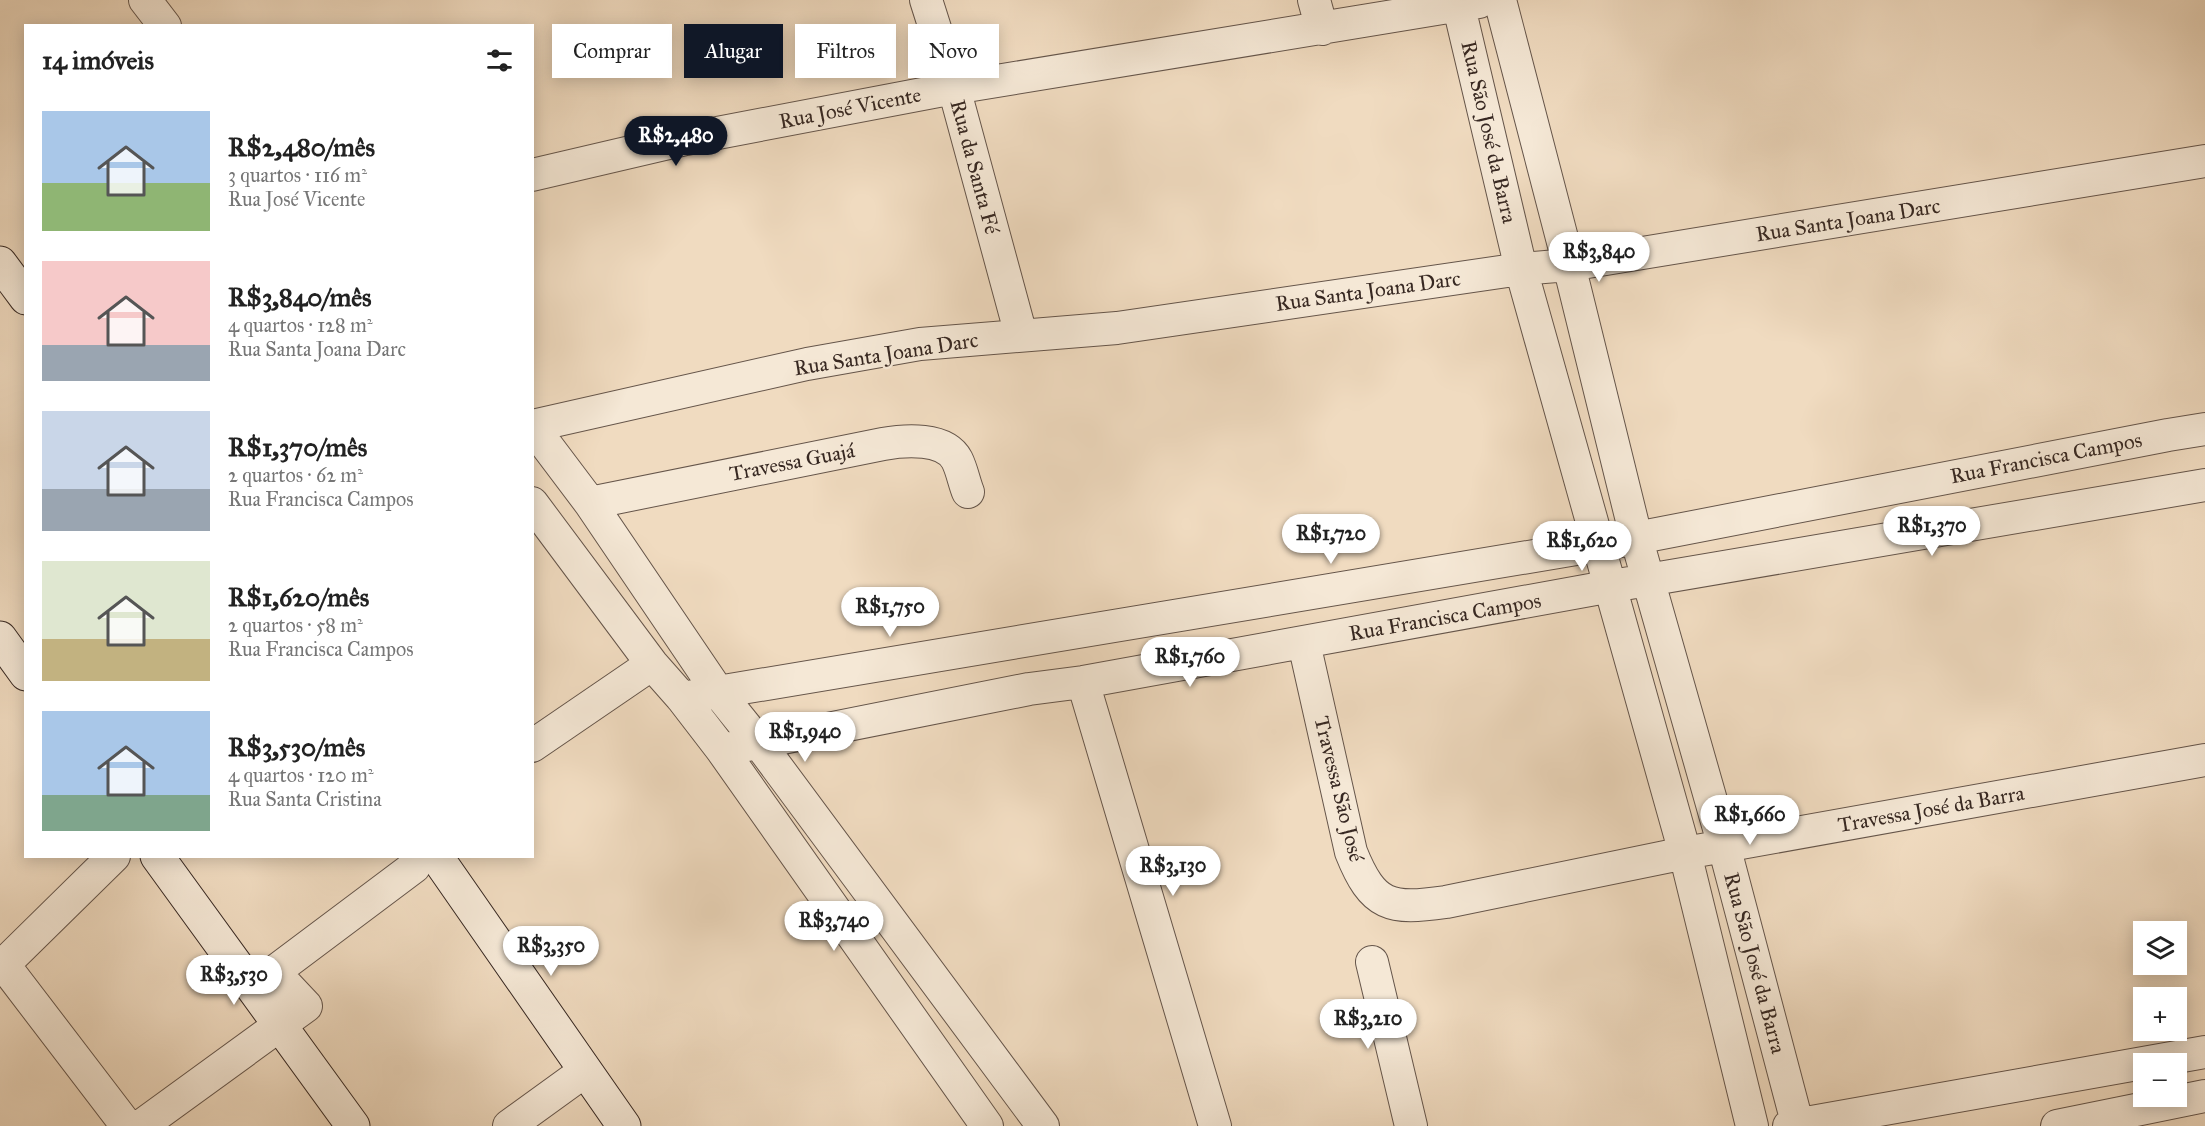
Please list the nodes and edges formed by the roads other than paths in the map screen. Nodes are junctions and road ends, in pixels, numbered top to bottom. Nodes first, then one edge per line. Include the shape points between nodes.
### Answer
1 (145, 0) edge
2 (926, 0) edge
3 (1490, 0) edge
4 (1500, 0) edge
5 (1459, 7) junction
6 (1318, 14) edge
7 (163, 24) edge
8 (954, 88) junction
9 (2205, 161) edge
10 (534, 175) edge
11 (0, 263) edge
12 (1569, 265) junction
13 (1521, 269) junction
14 (24, 295) edge
15 (1021, 335) junction
16 (534, 426) edge
17 (534, 429) edge
18 (2205, 429) edge
19 (2205, 485) edge
20 (968, 492) dead end
21 (590, 502) junction
22 (534, 506) edge
23 (1636, 537) junction
24 (1600, 545) junction
25 (1650, 580) junction
26 (1612, 586) junction
27 (0, 638) edge
28 (1304, 643) junction
29 (652, 664) junction
30 (24, 671) edge
31 (1083, 682) junction
32 (718, 692) junction
33 (682, 698) junction
34 (759, 743) junction
35 (534, 745) edge
36 (722, 750) junction
37 (2205, 760) edge
38 (1724, 846) junction
39 (1685, 853) junction
40 (112, 858) edge
41 (158, 858) edge
42 (415, 858) edge
43 (437, 858) edge
44 (1446, 902) joint
45 (1372, 962) dead end
46 (2, 967) edge
47 (280, 1026) junction
48 (2205, 1052) edge
49 (585, 1071) junction
50 (2205, 1096) edge
51 (1795, 1125) edge
52 (127, 1126) edge
53 (141, 1126) edge
54 (353, 1126) edge
55 (508, 1126) edge
56 (624, 1126) edge
57 (987, 1126) edge
58 (1043, 1126) edge
59 (1215, 1126) edge
60 (1411, 1126) edge
61 (1752, 1126) edge
62 (2056, 1126) edge

1 - 7 street
2 - 8 street, Rua da Santa Fé
3 - 5 street, Rua José Vicente
4 - 12 street, Rua São José da Barra
5 - 6 street, Rua José Vicente
5 - 13 street, Rua São José da Barra
6 - 8 street, Rua José Vicente
8 - 10 street, Rua José Vicente via 686,139
8 - 15 street, Rua da Santa Fé
9 - 12 street, Rua Santa Joana Darc
11 - 14 main road
12 - 13 street, Rua Santa Joana Darc
12 - 23 street, Rua São José da Barra
13 - 15 street, Rua Santa Joana Darc via 1117,328
13 - 24 street, Rua São José da Barra
15 - 16 street, Rua Santa Joana Darc via 920,344 818,362
17 - 21 street
18 - 23 street, Rua Francisca Campos
19 - 25 street, Rua Francisca Campos
20 - 21 street, Travessa Guajá via 957,459 950,452 932,444 909,441
21 - 32 street
22 - 29 street
23 - 24 street, Rua Francisca Campos
23 - 25 street, Rua São José da Barra
24 - 26 street, Rua São José da Barra
24 - 32 street, Rua Francisca Campos
25 - 26 street, Rua Francisca Campos
25 - 38 street, Rua São José da Barra
26 - 28 street, Rua Francisca Campos
26 - 39 street, Rua São José da Barra
27 - 30 main road
28 - 31 street, Rua Francisca Campos
28 - 44 street, Travessa São José via 1352,852 1361,875 1370,890 1392,903
29 - 33 street
29 - 35 street
31 - 34 street, Rua Francisca Campos via 1029,689
31 - 59 street
32 - 33 street, Rua Francisca Campos
32 - 34 street
33 - 36 street
34 - 36 street, Rua Francisca Campos
34 - 58 street
36 - 57 street
37 - 38 street, Travessa José da Barra
38 - 39 street, Travessa José da Barra
38 - 51 street, Rua São José da Barra
39 - 44 street, Travessa José da Barra
39 - 61 street, Rua São José da Barra
40 - 46 street
41 - 47 main road
42 - 47 street via 414,867 274,972 306,1006
43 - 49 main road
45 - 60 street
46 - 52 street
47 - 53 street
47 - 54 main road
48 - 51 street
49 - 55 street
49 - 56 main road
50 - 62 street

